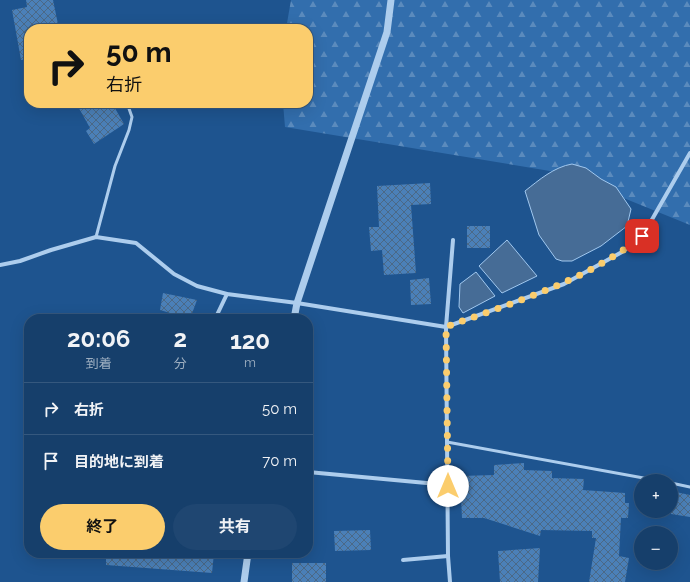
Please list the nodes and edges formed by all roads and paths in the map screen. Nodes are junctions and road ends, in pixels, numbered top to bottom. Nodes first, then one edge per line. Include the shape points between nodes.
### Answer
1 (391, 0) edge
2 (129, 108) edge
3 (690, 152) edge
4 (96, 237) junction
5 (453, 240) dead end
6 (0, 265) edge
7 (227, 294) junction
8 (297, 303) junction
9 (217, 314) edge
10 (295, 314) edge
11 (446, 327) junction
12 (447, 442) junction
13 (313, 472) edge
14 (634, 476) edge
15 (678, 484) edge
16 (448, 486) junction
17 (690, 486) edge
18 (448, 556) junction
19 (247, 558) edge
20 (402, 560) dead end
21 (244, 582) edge
22 (450, 582) edge

1 - 8 street via 387,32
2 - 4 lane via 132,117 129,130 115,166
3 - 11 street via 642,236 622,252 564,284
4 - 6 street
4 - 7 street via 136,243 174,274 197,286
5 - 11 street
7 - 8 street
7 - 9 street
8 - 10 street
8 - 11 street
11 - 12 street
12 - 14 lane
12 - 16 street
13 - 16 street
15 - 17 lane
16 - 18 street
18 - 20 street
18 - 22 street
19 - 21 street

